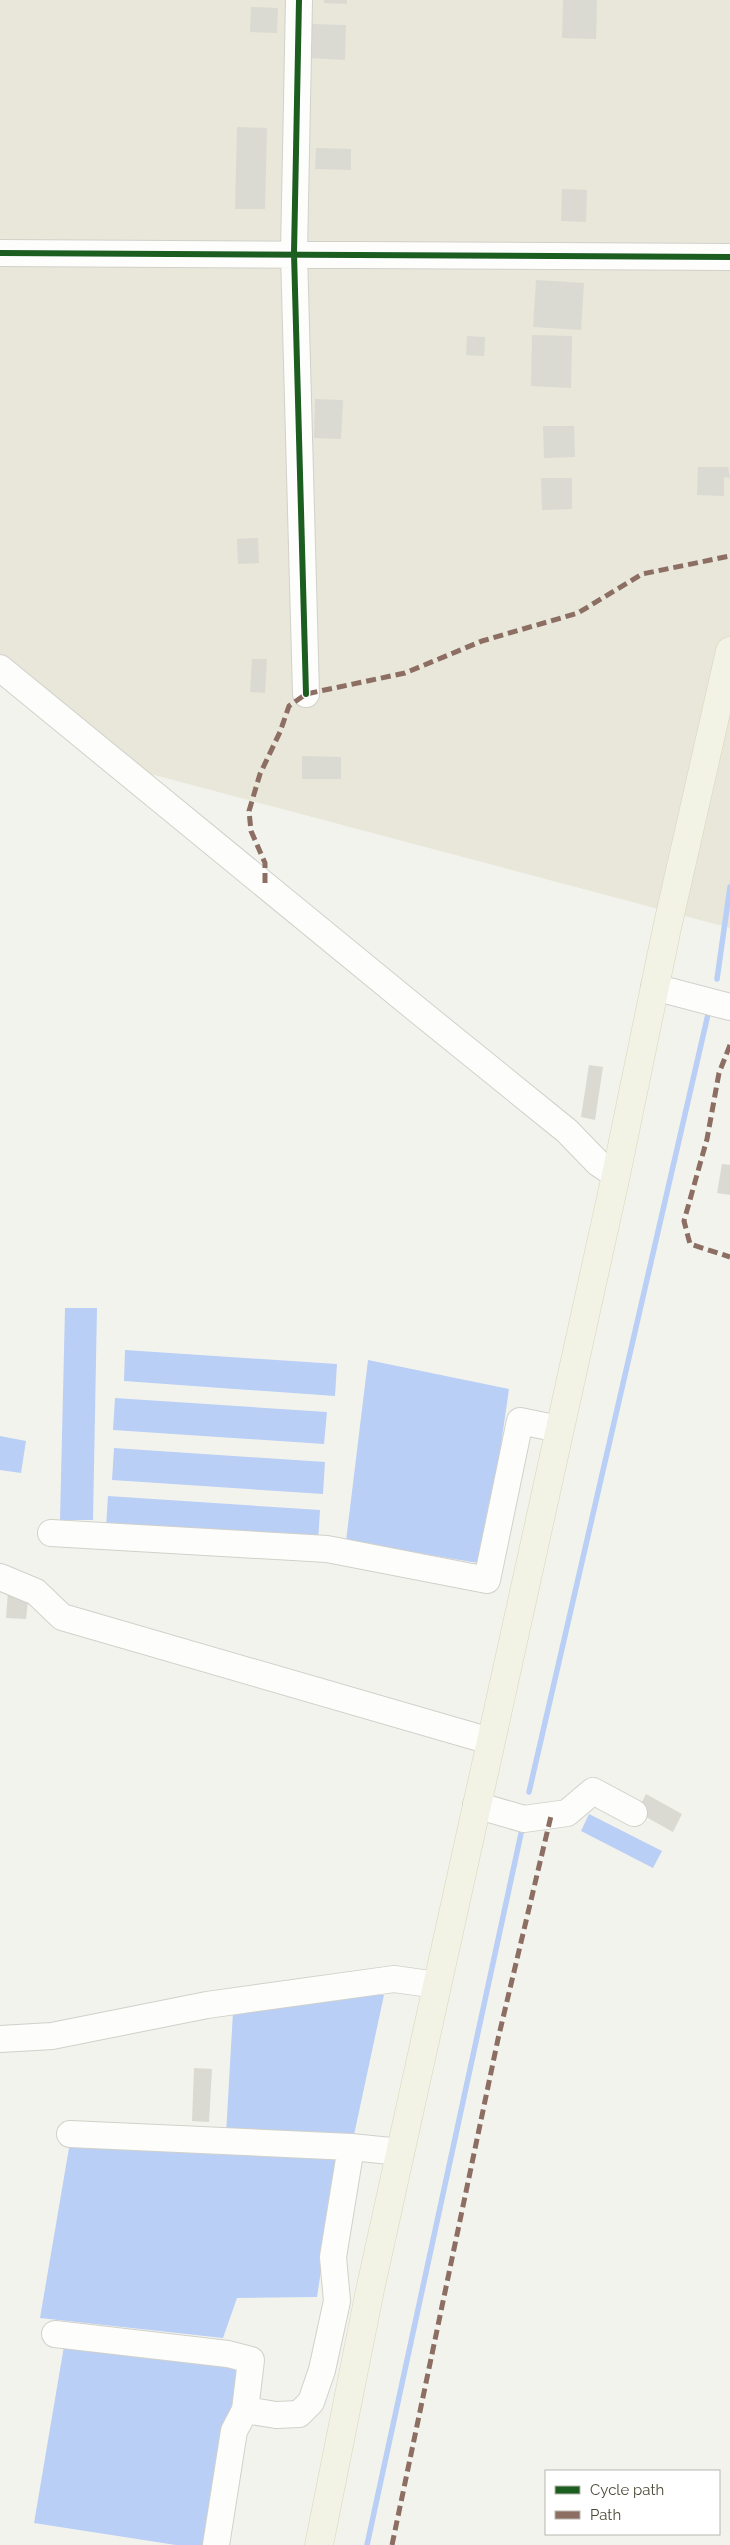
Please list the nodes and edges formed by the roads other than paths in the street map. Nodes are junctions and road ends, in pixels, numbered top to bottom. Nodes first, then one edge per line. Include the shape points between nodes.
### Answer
1 (299, 0) edge
2 (0, 253) edge
3 (294, 253) junction
4 (730, 257) edge
5 (730, 651) edge
6 (0, 668) edge
7 (306, 694) dead end
8 (654, 986) junction
9 (730, 1007) edge
10 (616, 1174) junction
11 (559, 1429) junction
12 (51, 1533) dead end
13 (0, 1577) edge
14 (490, 1741) junction
15 (476, 1805) junction
16 (634, 1813) dead end
17 (437, 1985) junction
18 (0, 2039) edge
19 (70, 2134) dead end
20 (350, 2147) junction
21 (401, 2152) junction
22 (54, 2334) dead end
23 (245, 2410) junction
24 (216, 2545) edge
25 (319, 2545) edge

1 - 3 street
2 - 3 street
3 - 4 street
3 - 7 street
5 - 8 main road
6 - 10 street via 567,1131 598,1163
8 - 9 street
8 - 10 main road
10 - 11 main road
11 - 12 street via 520,1421 487,1580 327,1549
11 - 14 main road
13 - 14 street via 36,1592 62,1618
14 - 15 main road
15 - 16 street via 524,1819 567,1813 593,1792
15 - 17 main road
17 - 18 street via 394,1979 206,2005 52,2036
17 - 21 main road
19 - 20 street
20 - 21 street
20 - 23 street via 333,2257 337,2301 322,2370 311,2402 299,2414 276,2415
21 - 25 main road
22 - 23 street via 228,2354 251,2360
23 - 24 street via 234,2432

